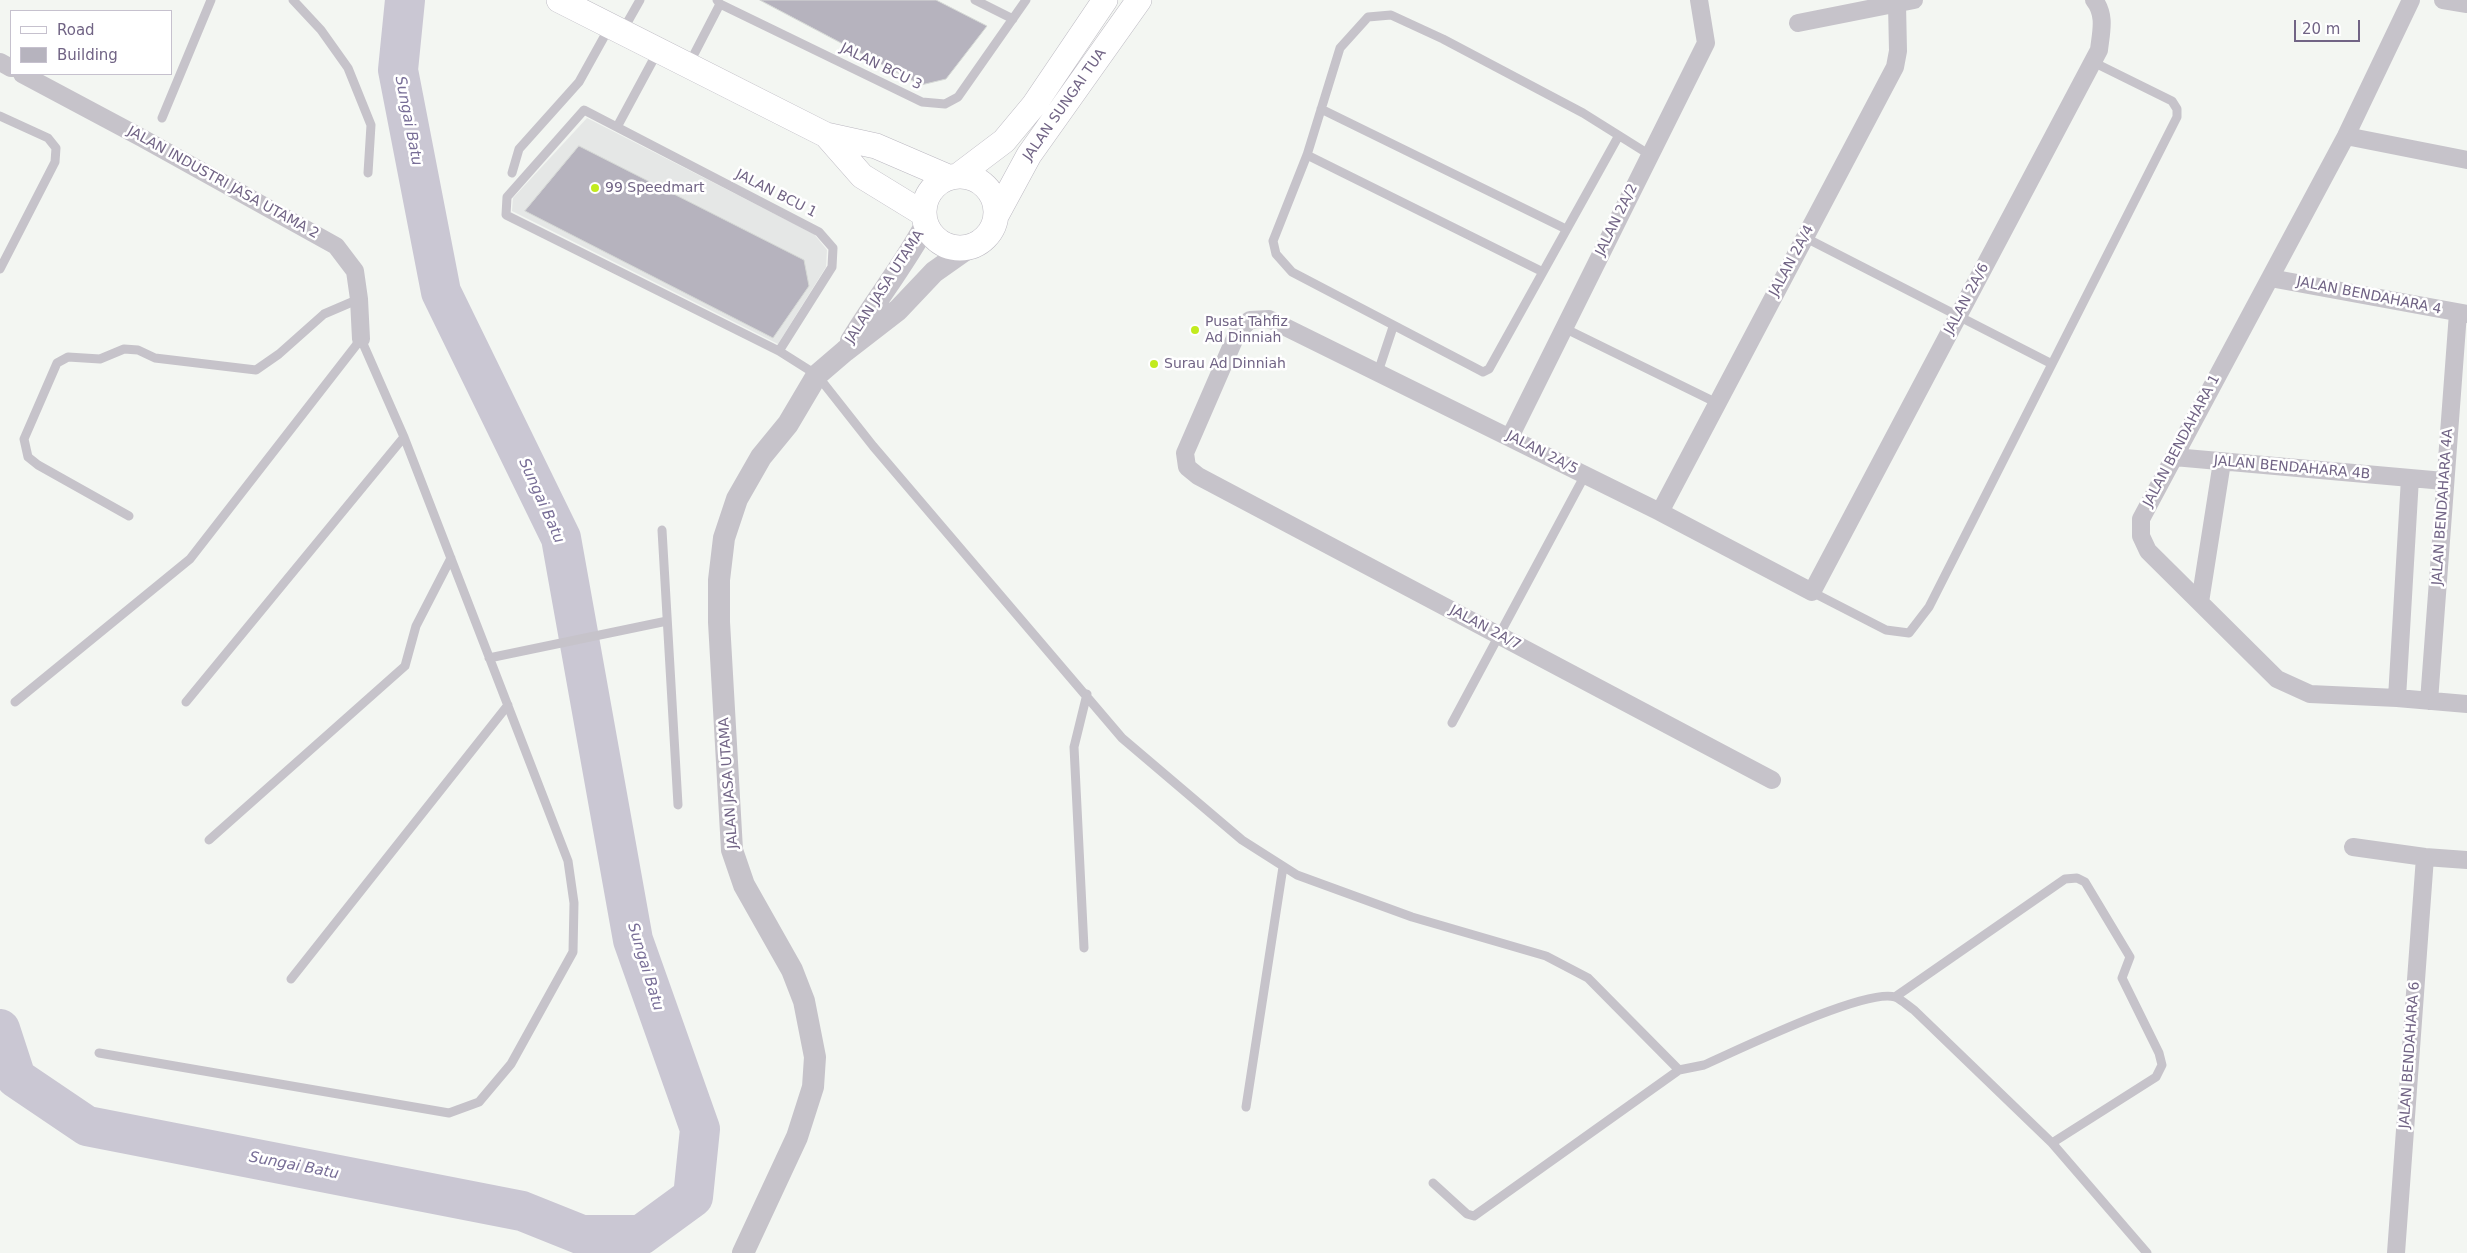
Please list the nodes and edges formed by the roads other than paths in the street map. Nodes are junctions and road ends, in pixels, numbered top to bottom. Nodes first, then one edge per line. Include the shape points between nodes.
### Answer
1 (211, 0) edge
2 (293, 0) edge
3 (559, 0) edge
4 (640, 0) edge
5 (975, 0) edge
6 (1026, 0) edge
7 (1104, 0) edge
8 (1139, 0) edge
9 (1699, 0) edge
10 (2411, 0) edge
11 (2443, 0) edge
12 (2095, 1) edge
13 (718, 2) edge
14 (1905, 2) edge
15 (2467, 4) edge
16 (1012, 19) junction
17 (1798, 23) dead end
18 (616, 29) junction
19 (658, 50) junction
20 (2093, 62) junction
21 (688, 66) junction
22 (24, 75) edge
23 (1321, 109) junction
24 (0, 116) edge
25 (162, 118) dead end
26 (617, 127) junction
27 (826, 135) junction
28 (2346, 136) junction
29 (1618, 137) junction
30 (1307, 155) junction
31 (1650, 155) junction
32 (2467, 160) edge
33 (368, 173) dead end
34 (512, 173) dead end
35 (953, 176) junction
36 (996, 214) junction
37 (925, 219) junction
38 (1566, 229) junction
39 (1804, 238) junction
40 (968, 248) junction
41 (0, 269) edge
42 (1543, 272) junction
43 (2270, 278) junction
44 (359, 298) junction
45 (2462, 313) edge
46 (1958, 315) junction
47 (1393, 326) junction
48 (1564, 328) junction
49 (361, 339) junction
50 (779, 351) junction
51 (845, 351) junction
52 (2052, 364) junction
53 (1378, 372) junction
54 (817, 375) junction
55 (1717, 404) junction
56 (404, 437) junction
57 (1510, 437) junction
58 (2174, 457) junction
59 (2222, 462) junction
60 (1584, 475) junction
61 (1198, 476) joint
62 (2410, 478) junction
63 (2444, 481) junction
64 (1660, 512) junction
65 (129, 516) dead end
66 (662, 530) dead end
67 (451, 558) junction
68 (1812, 592) junction
69 (2200, 602) junction
70 (668, 621) junction
71 (1499, 636) junction
72 (489, 658) junction
73 (1087, 694) junction
74 (2397, 698) junction
75 (2429, 701) junction
76 (15, 702) dead end
77 (186, 702) dead end
78 (2467, 704) edge
79 (508, 705) junction
80 (1452, 723) dead end
81 (1772, 780) dead end
82 (678, 805) dead end
83 (209, 840) dead end
84 (2353, 847) dead end
85 (2425, 857) junction
86 (2467, 860) edge
87 (1283, 867) junction
88 (1084, 948) dead end
89 (290, 979) dead end
90 (1895, 997) junction
91 (99, 1052) dead end
92 (1680, 1070) junction
93 (1246, 1107) dead end
94 (2052, 1143) junction
95 (1433, 1183) dead end
96 (743, 1253) edge
97 (2147, 1253) edge
98 (2396, 1253) edge

1 - 25 lane
2 - 33 lane via 321,30 348,68 371,125
3 - 18 main road
4 - 18 lane
5 - 16 lane
6 - 16 lane, JALAN BCU 3
7 - 35 main road, JALAN SUNGAI TUA via 1034,105 1004,141
8 - 36 main road, JALAN SUNGAI TUA via 1029,155
9 - 31 street, JALAN 2A/2 via 1706,43
10 - 28 street, JALAN BENDAHARA 1
11 - 15 street
12 - 20 street, JALAN 2A/6 via 2102,14 2102,25 2099,50
13 - 16 lane, JALAN BCU 3 via 922,102 945,104 958,97
13 - 21 lane
14 - 17 street
14 - 39 street, JALAN 2A/4 via 1895,67
18 - 19 main road
18 - 34 lane via 578,82 519,149
19 - 21 main road
19 - 26 lane
20 - 46 street, JALAN 2A/6
20 - 52 lane via 2172,101 2177,117
21 - 27 main road
22 - 44 street, JALAN INDUSTRI JASA UTAMA 2 via 336,246 355,271
23 - 29 lane via 1340,48 1368,17 1391,15 1583,113
23 - 30 lane
23 - 38 lane
24 - 41 lane via 48,138 56,148 55,162
26 - 50 lane, JALAN BCU 1 via 819,232 833,248 832,267
26 - 50 lane, JALAN BCU 1 via 584,110 507,198 506,215
27 - 35 main road via 876,146
27 - 37 main road via 862,176
28 - 32 street
28 - 43 street, JALAN BENDAHARA 1
29 - 31 lane
29 - 38 lane
30 - 42 lane
30 - 47 lane via 1273,241 1276,254 1292,272
31 - 48 street, JALAN 2A/2
35 - 36 main road via 970,177 981,182 990,191
35 - 37 main road via 930,192
36 - 40 main road via 988,236
37 - 40 main road via 930,233 942,243
37 - 51 street, JALAN JASA UTAMA via 909,255 876,299
38 - 42 lane
39 - 46 lane
39 - 55 street, JALAN 2A/4
40 - 51 street, JALAN JASA UTAMA via 934,272 898,310
42 - 47 lane via 1489,369 1483,372
43 - 45 street, JALAN BENDAHARA 4
43 - 58 street, JALAN BENDAHARA 1
44 - 49 street, JALAN INDUSTRI JASA UTAMA 2
44 - 65 lane via 324,314 256,370 155,358 138,350 124,349 100,359 68,357 57,363 24,439 28,457
45 - 63 street, JALAN BENDAHARA 4A
46 - 52 lane
46 - 68 street, JALAN 2A/6
47 - 53 lane
48 - 55 lane
48 - 57 street, JALAN 2A/2
49 - 56 lane
49 - 76 lane via 190,559
50 - 54 lane
51 - 54 street, JALAN JASA UTAMA
52 - 68 lane via 1929,607 1909,633 1886,630
53 - 57 street, JALAN 2A/5
53 - 61 street, JALAN 2A/5 via 1269,319 1250,320 1238,331 1185,454 1187,467
54 - 73 lane via 873,446
54 - 96 street, JALAN JASA UTAMA via 788,424 761,457 737,499 724,538 719,580 732,850 744,885 792,970 804,1001 815,1058 813,1088 797,1137
55 - 64 street, JALAN 2A/4
56 - 67 lane
56 - 77 lane
57 - 60 street, JALAN 2A/5
58 - 59 street, JALAN BENDAHARA 4B
58 - 69 street, JALAN BENDAHARA 1 via 2141,519 2141,536 2148,551
59 - 62 street, JALAN BENDAHARA 4B
59 - 69 street
60 - 64 street, JALAN 2A/5
60 - 71 lane
61 - 71 street, JALAN 2A/7
62 - 63 street, JALAN BENDAHARA 4B
62 - 74 street
63 - 75 street, JALAN BENDAHARA 4A
64 - 68 street, JALAN 2A/5
66 - 70 lane
67 - 72 lane
67 - 83 lane via 416,626 405,666
69 - 74 street, JALAN BENDAHARA 1 via 2277,679 2310,694
70 - 72 lane
70 - 82 lane
71 - 80 lane
71 - 81 street, JALAN 2A/7
72 - 79 lane
73 - 87 lane via 1122,738 1242,840
73 - 88 lane via 1074,747
74 - 75 street, JALAN BENDAHARA 1
75 - 78 street, JALAN BENDAHARA 1
79 - 89 lane
79 - 91 lane via 568,860 574,903 573,952 511,1064 479,1102 449,1114
84 - 85 street
85 - 86 street
85 - 98 street, JALAN BENDAHARA 6
87 - 92 lane via 1412,917 1546,956 1588,978
87 - 93 lane
90 - 92 lane via 1843,1005 1704,1065
90 - 94 lane via 1914,1010
90 - 94 lane via 2065,878 2085,882 2130,957 2122,978 2159,1052 2162,1065 2156,1077
92 - 95 lane via 1474,1216 1467,1214
94 - 97 lane

